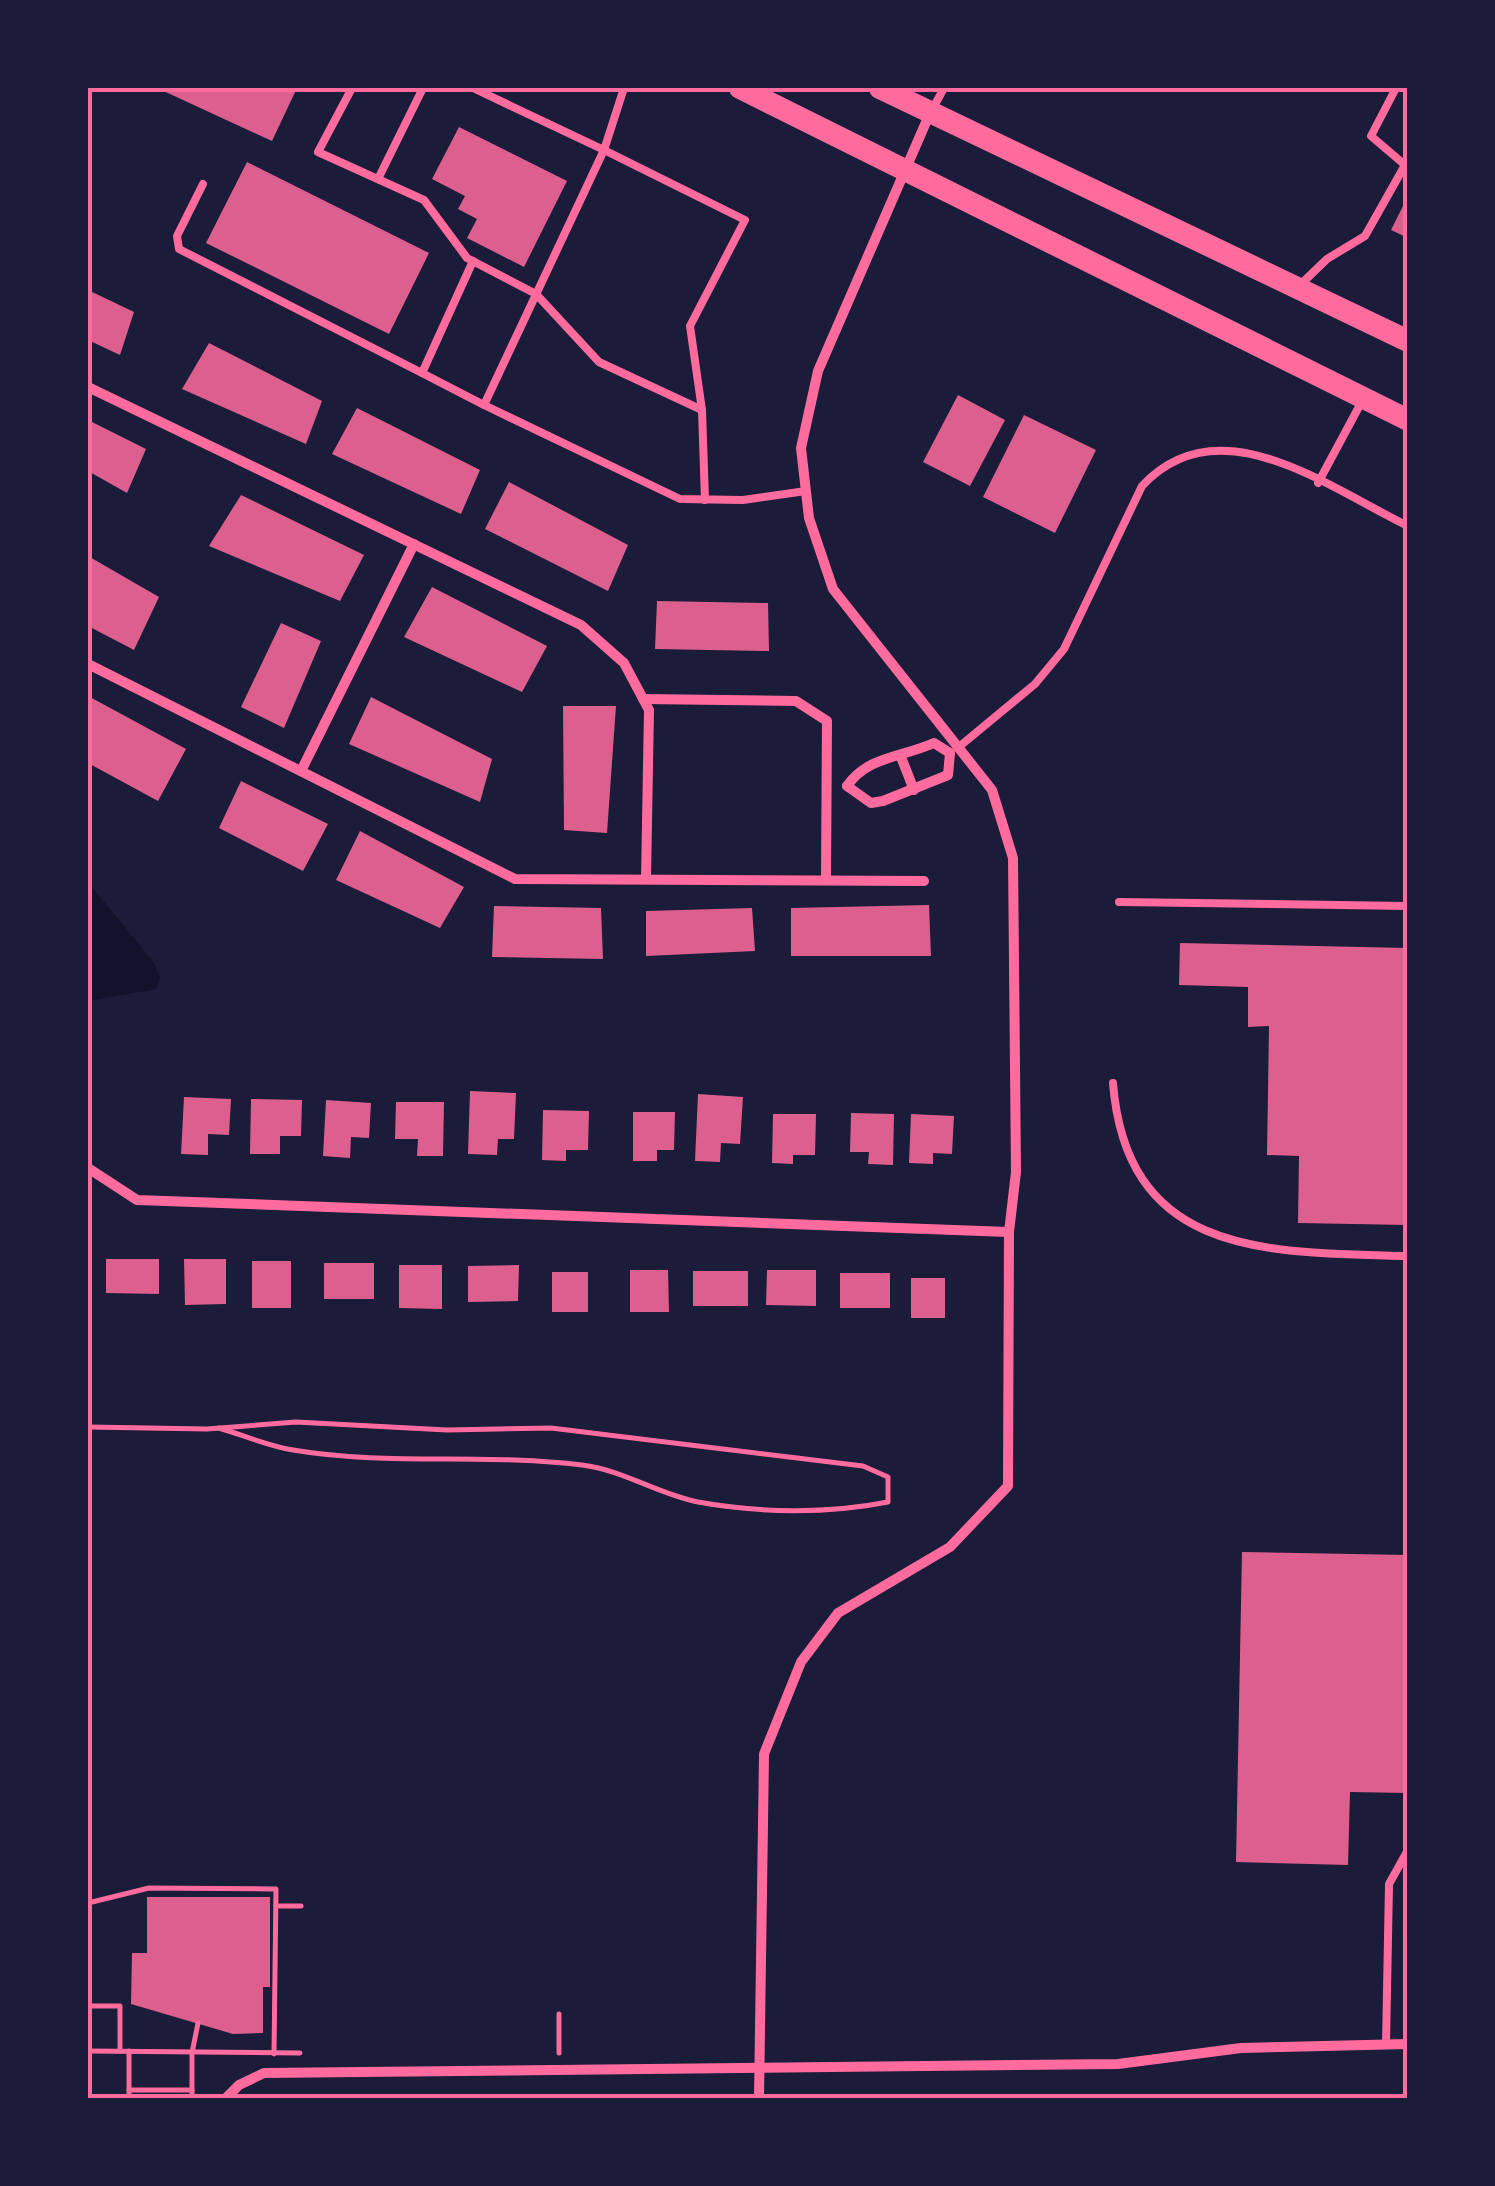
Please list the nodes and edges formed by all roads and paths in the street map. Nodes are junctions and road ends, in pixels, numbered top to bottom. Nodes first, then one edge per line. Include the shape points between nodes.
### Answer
1 (352, 88) edge
2 (423, 88) edge
3 (473, 88) edge
4 (624, 88) edge
5 (740, 88) edge
6 (880, 88) edge
7 (944, 88) edge
8 (1396, 88) edge
9 (930, 112) junction
10 (604, 150) junction
11 (904, 170) junction
12 (378, 179) junction
13 (203, 184) dead end
14 (473, 261) junction
15 (1297, 288) junction
16 (536, 294) junction
17 (1408, 341) edge
18 (422, 373) junction
19 (88, 387) edge
20 (1363, 399) junction
21 (484, 404) junction
22 (702, 410) junction
23 (1408, 420) edge
24 (1318, 483) junction
25 (806, 491) junction
26 (704, 500) junction
27 (1408, 526) edge
28 (414, 544) junction
29 (88, 664) edge
30 (643, 699) junction
31 (955, 749) junction
32 (901, 758) junction
33 (301, 771) junction
34 (847, 786) junction
35 (827, 788) junction
36 (914, 790) junction
37 (646, 879) junction
38 (826, 880) junction
39 (924, 880) dead end
40 (1119, 902) dead end
41 (1408, 906) edge
42 (1112, 1083) dead end
43 (88, 1168) edge
44 (1009, 1232) junction
45 (1408, 1256) edge
46 (88, 1427) edge
47 (219, 1428) junction
48 (1408, 1850) edge
49 (88, 1903) edge
50 (276, 1906) junction
51 (301, 1906) dead end
52 (88, 2006) edge
53 (559, 2014) dead end
54 (198, 2024) dead end
55 (1386, 2044) junction
56 (1408, 2044) edge
57 (120, 2052) dead end
58 (129, 2052) dead end
59 (559, 2054) dead end
60 (250, 2062) dead end
61 (758, 2071) junction
62 (129, 2090) junction
63 (192, 2090) junction
64 (129, 2098) edge
65 (192, 2098) edge
66 (226, 2098) edge
67 (758, 2098) edge

1 - 12 lane via 318,152
2 - 12 lane
3 - 10 lane
4 - 10 lane
5 - 11 main road
6 - 9 main road
7 - 9 lane
8 - 15 lane via 1371,136 1405,165 1366,236 1327,259
9 - 11 street
9 - 15 main road
10 - 16 lane
10 - 22 lane via 745,220 690,326
11 - 20 main road
11 - 25 street via 818,370 800,448
12 - 14 lane via 424,200
13 - 18 lane via 177,236 179,248
14 - 16 lane
14 - 18 lane
15 - 17 main road
16 - 21 lane
16 - 22 lane via 599,362
18 - 21 lane
19 - 28 street
20 - 23 main road
20 - 24 lane
21 - 26 lane via 680,499
22 - 26 lane
24 - 27 lane
24 - 31 lane via 1235,449 1201,449 1162,465 1142,486 1064,649 1035,684
25 - 26 lane
25 - 31 street via 833,589
28 - 30 street via 581,625 624,663
28 - 33 street
29 - 33 street
30 - 35 street via 796,701 827,720
30 - 37 street via 649,710
31 - 32 street via 934,743
31 - 36 street via 948,775
31 - 44 street via 992,790 1014,858 1016,1172
32 - 34 street via 860,767
32 - 36 street
33 - 37 street via 515,879
34 - 35 street
34 - 36 street via 872,803
35 - 38 street
37 - 38 street
38 - 39 street
40 - 41 lane
42 - 45 lane via 1120,1134 1141,1179 1176,1214 1231,1243
43 - 44 street via 137,1200
44 - 61 street via 1008,1486 950,1547 838,1613 801,1662 764,1754
46 - 47 path
47 - 47 path via 291,1450 587,1465 696,1502 843,1511 888,1502 888,1477 863,1466 552,1428 296,1422
48 - 55 lane via 1389,1884
49 - 50 path via 149,1888 276,1888
50 - 51 path
50 - 60 path via 276,2053
52 - 57 path via 120,2006
53 - 59 path
54 - 63 path
55 - 56 street
55 - 61 street via 1241,2048 1118,2064
58 - 62 path
61 - 66 street via 264,2073
61 - 67 street
62 - 63 path
62 - 64 path
63 - 65 path

